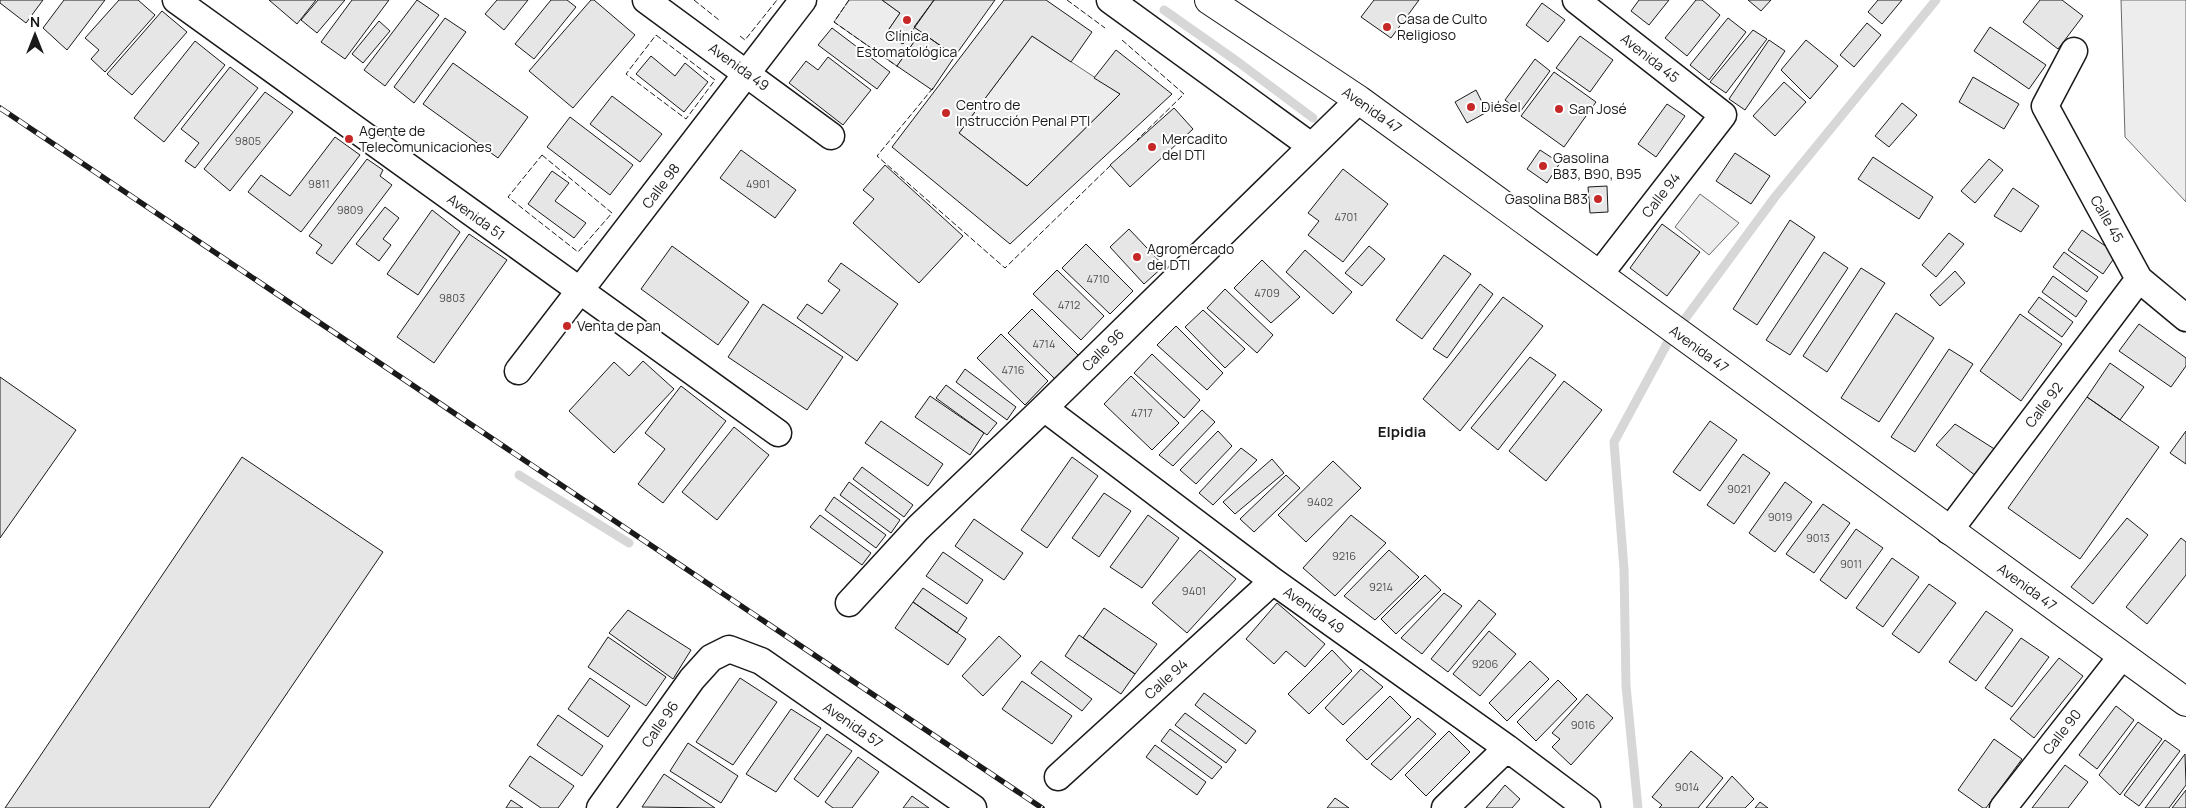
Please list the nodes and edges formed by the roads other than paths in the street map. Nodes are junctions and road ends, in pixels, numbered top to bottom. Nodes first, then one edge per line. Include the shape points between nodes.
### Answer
1 (176, 0) edge
2 (646, 0) edge
3 (803, 0) edge
4 (1110, 0) edge
5 (1209, 0) edge
6 (1576, 0) edge
7 (2074, 51) dead end
8 (747, 73) junction
9 (1359, 100) junction
10 (1723, 115) joint
11 (831, 136) dead end
12 (1311, 146) junction
13 (1599, 275) junction
14 (2139, 279) junction
15 (579, 292) junction
16 (2186, 318) edge
17 (518, 371) dead end
18 (1044, 408) junction
19 (778, 433) dead end
20 (1950, 531) junction
21 (1273, 581) junction
22 (849, 603) dead end
23 (729, 649) joint
24 (2122, 656) junction
25 (2186, 702) edge
26 (1507, 748) junction
27 (1058, 777) dead end
28 (600, 808) edge
29 (972, 808) edge
30 (1445, 808) edge
31 (1587, 808) edge
32 (2003, 808) edge

1 - 15 street, Avenida 51
2 - 8 street, Avenida 49
3 - 8 street, Calle 98
4 - 12 street
5 - 9 main road, Avenida 47
6 - 10 street, Avenida 45
7 - 14 street, Calle 45 via 2045,106
8 - 11 street, Avenida 49
8 - 15 street, Calle 98
9 - 12 street, Calle 96
9 - 13 main road, Avenida 47
10 - 13 street, Calle 94
12 - 18 street, Calle 96
13 - 20 main road, Avenida 47
14 - 16 street, Calle 45
14 - 20 street, Calle 92
15 - 17 street, Calle 98
15 - 19 street, Avenida 51
18 - 21 street, Avenida 49
18 - 22 street, Calle 96 via 918,528
20 - 24 main road, Avenida 47
21 - 26 street, Avenida 49
21 - 27 street, Calle 94
23 - 28 street, Calle 96 via 711,658 692,679
23 - 29 street, Avenida 57 via 761,661
24 - 25 main road, Avenida 47
24 - 32 street, Calle 90
26 - 30 street
26 - 31 street, Avenida 49

